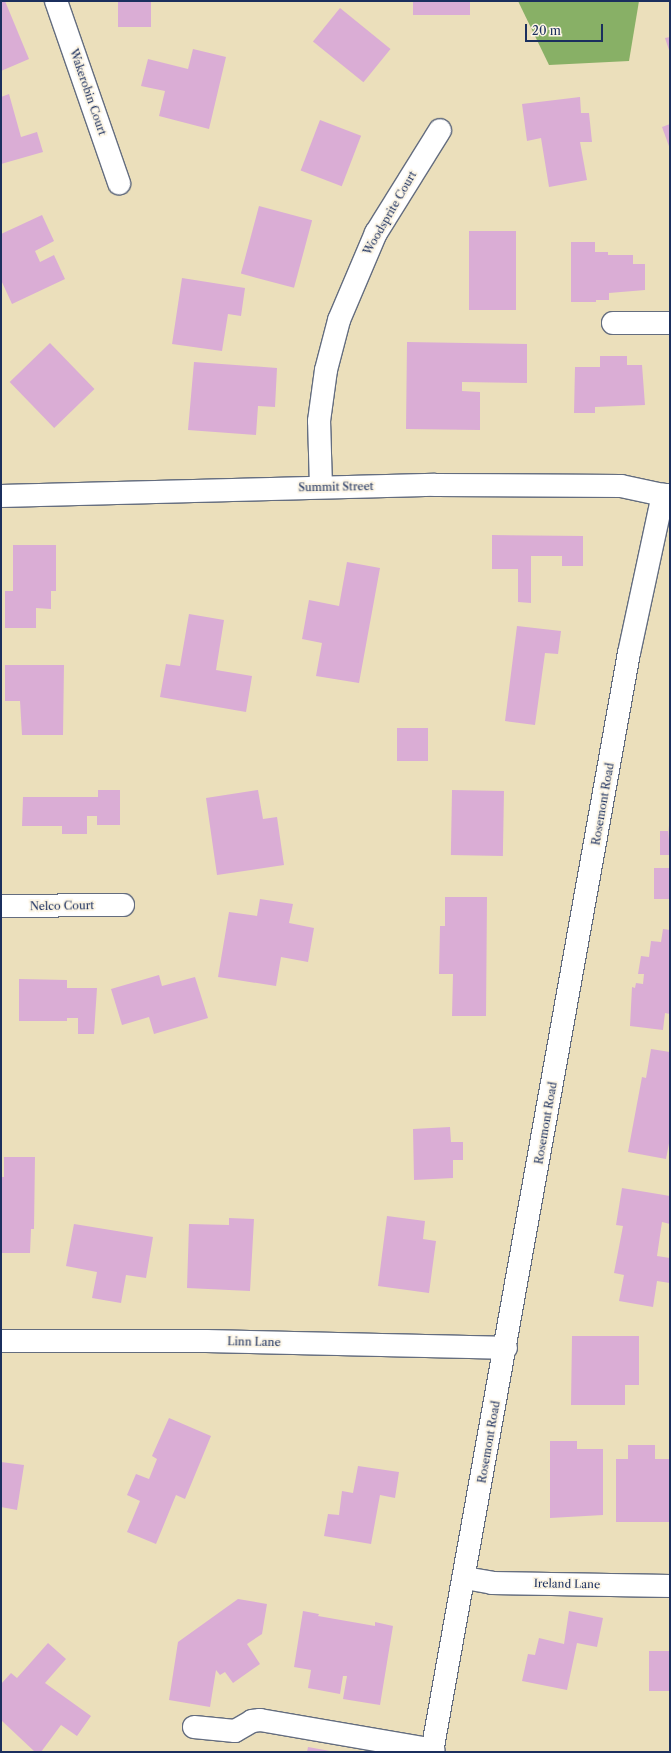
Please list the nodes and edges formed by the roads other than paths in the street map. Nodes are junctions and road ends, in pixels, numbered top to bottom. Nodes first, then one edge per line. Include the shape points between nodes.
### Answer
1 (56, 1) edge
2 (440, 130) dead end
3 (119, 183) dead end
4 (613, 323) dead end
5 (670, 323) edge
6 (321, 487) junction
7 (666, 495) edge
8 (1, 496) edge
9 (123, 905) dead end
10 (1, 906) edge
11 (1, 1341) edge
12 (506, 1348) junction
13 (465, 1578) junction
14 (670, 1586) edge
15 (194, 1727) dead end
16 (432, 1751) edge

1 - 3 street, Wakerobin Court
2 - 6 street, Woodsprite Court via 376,233 339,320 326,370 319,421
4 - 5 street
6 - 7 street, Summit Street via 621,486
6 - 8 street, Summit Street
7 - 12 street, Rosemont Road via 629,653
9 - 10 street, Nelco Court
11 - 12 street, Linn Lane via 298,1342
12 - 13 street, Rosemont Road
13 - 14 street, Ireland Lane via 492,1583
13 - 16 street, Rosemont Road
15 - 16 street via 235,1731 252,1721 260,1720

